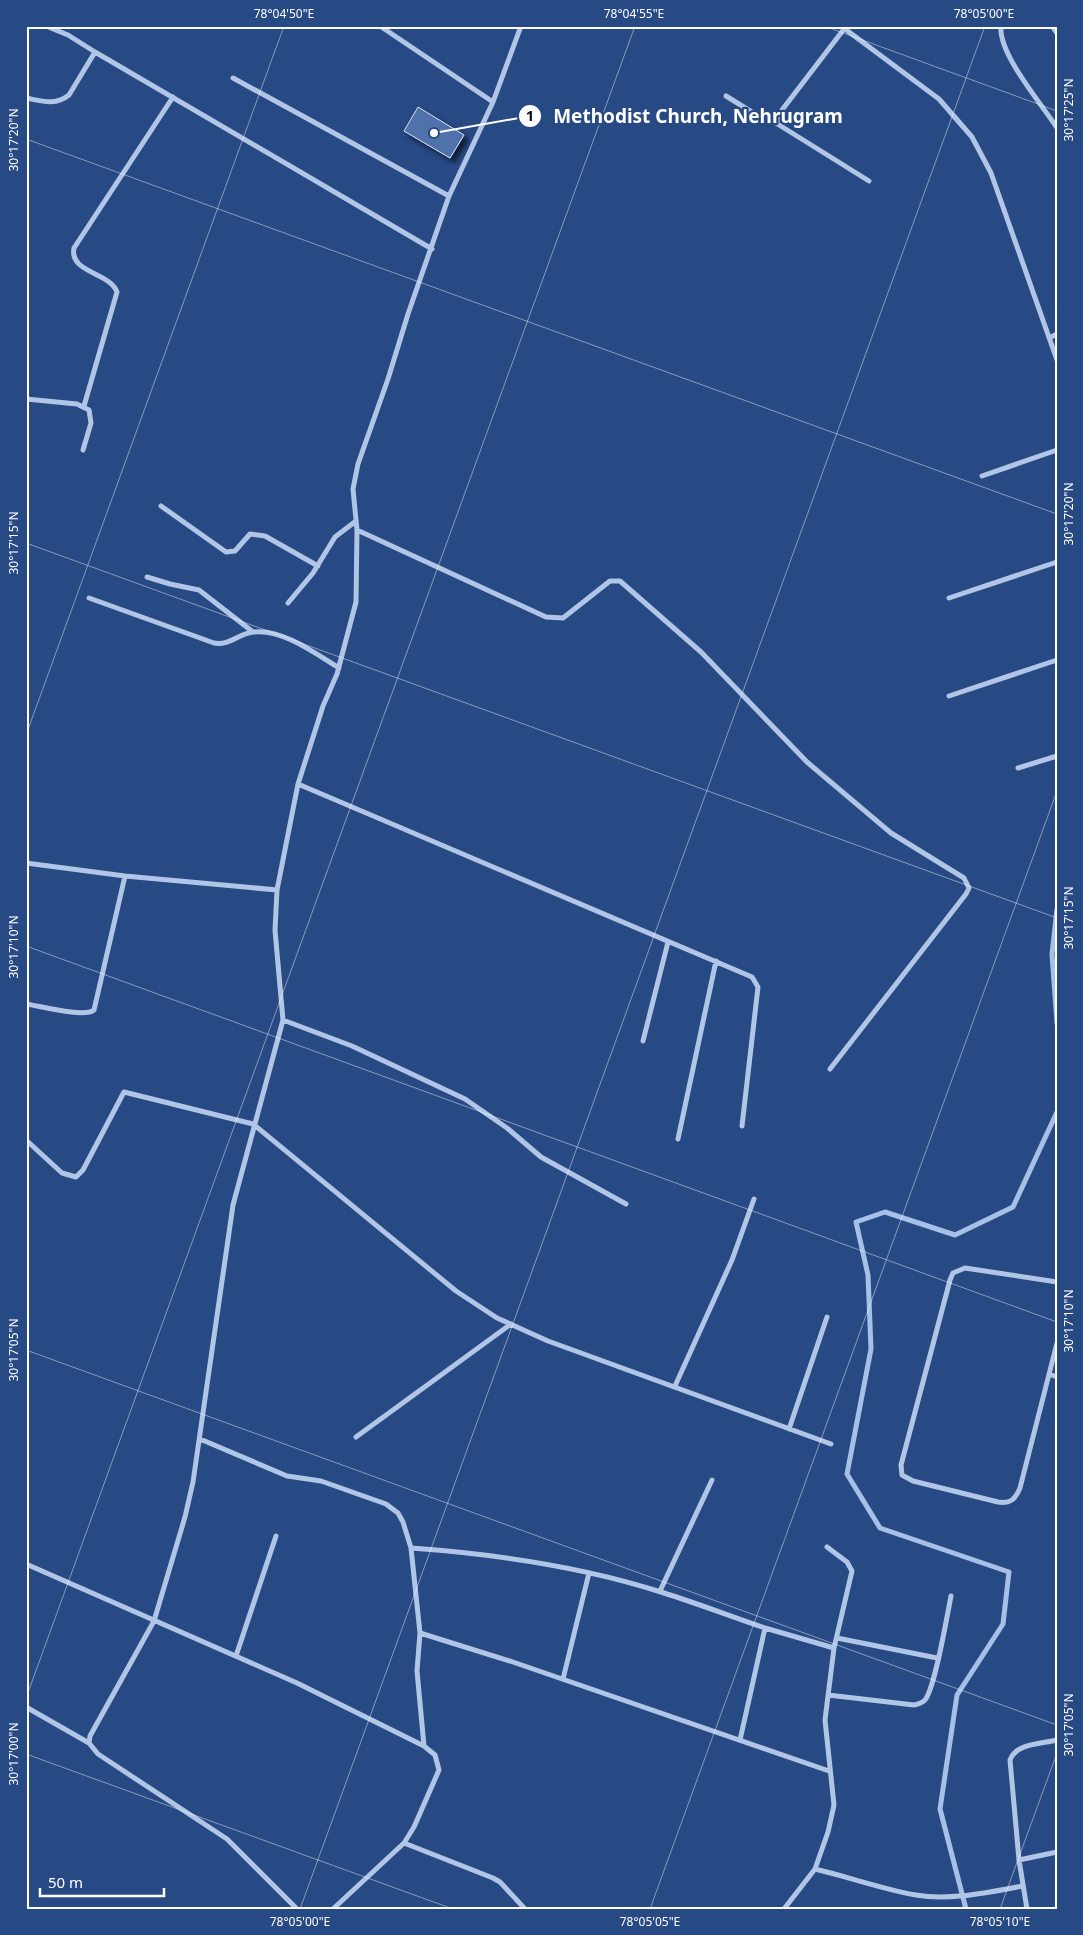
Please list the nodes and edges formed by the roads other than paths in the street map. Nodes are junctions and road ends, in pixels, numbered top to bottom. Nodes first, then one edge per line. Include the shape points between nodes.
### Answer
1 (46, 26) edge
2 (380, 26) edge
3 (521, 26) edge
4 (1001, 26) edge
5 (1052, 26) edge
6 (843, 27) edge
7 (1057, 33) edge
8 (95, 52) junction
9 (232, 78) dead end
10 (726, 96) dead end
11 (173, 97) junction
12 (26, 98) edge
13 (493, 102) junction
14 (776, 123) junction
15 (1057, 128) edge
16 (868, 181) dead end
17 (449, 196) junction
18 (432, 248) junction
19 (1057, 334) edge
20 (1049, 338) junction
21 (1057, 360) edge
22 (26, 399) edge
23 (84, 406) junction
24 (83, 450) dead end
25 (1057, 450) edge
26 (982, 476) dead end
27 (162, 506) dead end
28 (356, 521) junction
29 (357, 530) junction
30 (1057, 562) edge
31 (318, 566) junction
32 (148, 576) dead end
33 (89, 598) dead end
34 (950, 598) dead end
35 (288, 603) dead end
36 (253, 632) junction
37 (1057, 660) edge
38 (339, 668) junction
39 (949, 696) dead end
40 (1057, 756) edge
41 (1018, 768) dead end
42 (298, 784) junction
43 (26, 864) edge
44 (125, 876) junction
45 (277, 890) junction
46 (668, 942) junction
47 (716, 961) junction
48 (26, 1004) edge
49 (283, 1020) junction
50 (643, 1041) dead end
51 (830, 1069) dead end
52 (253, 1124) junction
53 (742, 1126) dead end
54 (678, 1139) dead end
55 (26, 1140) edge
56 (754, 1199) dead end
57 (626, 1204) dead end
58 (1057, 1282) edge
59 (827, 1317) dead end
60 (511, 1324) junction
61 (1057, 1343) edge
62 (1049, 1374) junction
63 (1057, 1377) edge
64 (675, 1386) junction
65 (789, 1429) junction
66 (356, 1437) dead end
67 (200, 1439) junction
68 (831, 1444) dead end
69 (712, 1480) dead end
70 (276, 1536) dead end
71 (827, 1547) dead end
72 (410, 1548) junction
73 (26, 1564) edge
74 (589, 1573) junction
75 (660, 1591) junction
76 (951, 1596) dead end
77 (154, 1621) junction
78 (765, 1628) junction
79 (420, 1633) junction
80 (837, 1638) junction
81 (834, 1648) junction
82 (236, 1656) junction
83 (937, 1658) junction
84 (563, 1679) junction
85 (828, 1695) junction
86 (26, 1707) edge
87 (740, 1740) junction
88 (1057, 1740) edge
89 (89, 1743) junction
90 (424, 1746) junction
91 (829, 1771) junction
92 (404, 1843) junction
93 (1057, 1852) edge
94 (1019, 1860) junction
95 (815, 1869) junction
96 (1023, 1886) junction
97 (297, 1909) edge
98 (333, 1909) edge
99 (525, 1909) edge
100 (784, 1909) edge
101 (1027, 1909) edge

1 - 8 street via 68,34
2 - 13 street
3 - 13 street
4 - 15 street via 1009,55
5 - 7 street
6 - 14 street via 782,110
6 - 20 street via 939,99 972,136 991,173
8 - 11 street
8 - 12 street via 69,95 53,103
9 - 17 street
10 - 14 street via 765,120
11 - 18 street
11 - 23 street via 74,248 79,265 111,284 116,292
13 - 17 street
14 - 16 street
17 - 18 street
18 - 28 street via 358,464 353,489
19 - 20 street
20 - 21 street
22 - 23 street
23 - 24 street via 89,410 91,423
25 - 26 street
27 - 31 street via 226,552 235,551 250,534 256,533
28 - 29 street
28 - 31 street via 335,537
29 - 38 street via 356,602
29 - 51 street via 546,617 564,618 610,581 620,581 701,652 807,762 891,833 964,878 969,888 966,894
30 - 34 street
31 - 35 street
32 - 36 street via 199,590
33 - 36 street via 214,643 228,643
36 - 38 street via 292,640
37 - 39 street
38 - 42 street
40 - 41 street
42 - 45 street
42 - 46 street
43 - 44 street
44 - 45 street
44 - 48 street via 94,1010 80,1013
45 - 49 street via 276,940
46 - 47 street
46 - 50 street
47 - 53 street via 748,974 758,986
47 - 54 street
49 - 52 street
49 - 57 street via 352,1046 465,1098 541,1157
52 - 55 street via 124,1092 84,1170 76,1177 62,1173
52 - 60 street via 456,1291
52 - 67 street via 233,1205
56 - 64 street via 729,1267
58 - 62 street via 965,1268 953,1273 901,1465 902,1475 913,1481 998,1502 1012,1501 1020,1488
59 - 65 street
60 - 64 street via 548,1341
60 - 66 street
61 - 62 street
62 - 63 street
64 - 65 street
65 - 68 street
67 - 72 street via 287,1476 321,1481 386,1504 398,1513 403,1522
67 - 77 street via 185,1517
69 - 75 street
70 - 82 street
71 - 80 street via 846,1562 852,1572
72 - 74 street via 507,1556
72 - 79 street
73 - 77 street
74 - 75 street
74 - 84 street
75 - 78 street
76 - 83 street
77 - 82 street
77 - 89 street
78 - 81 street
78 - 87 street
79 - 84 street
79 - 90 street via 417,1671
80 - 81 street
80 - 83 street
81 - 85 street
82 - 90 street
83 - 85 street via 929,1692 921,1704
84 - 87 street
85 - 91 street via 825,1720
86 - 89 street
87 - 91 street
88 - 94 street via 1018,1749 1010,1760
89 - 97 street via 98,1754 228,1839
90 - 92 street via 435,1755 439,1770 421,1814
91 - 95 street via 834,1805
92 - 98 street
92 - 99 street via 493,1878
93 - 94 street
94 - 96 street
95 - 96 street via 916,1895 936,1897
95 - 100 street
96 - 101 street

